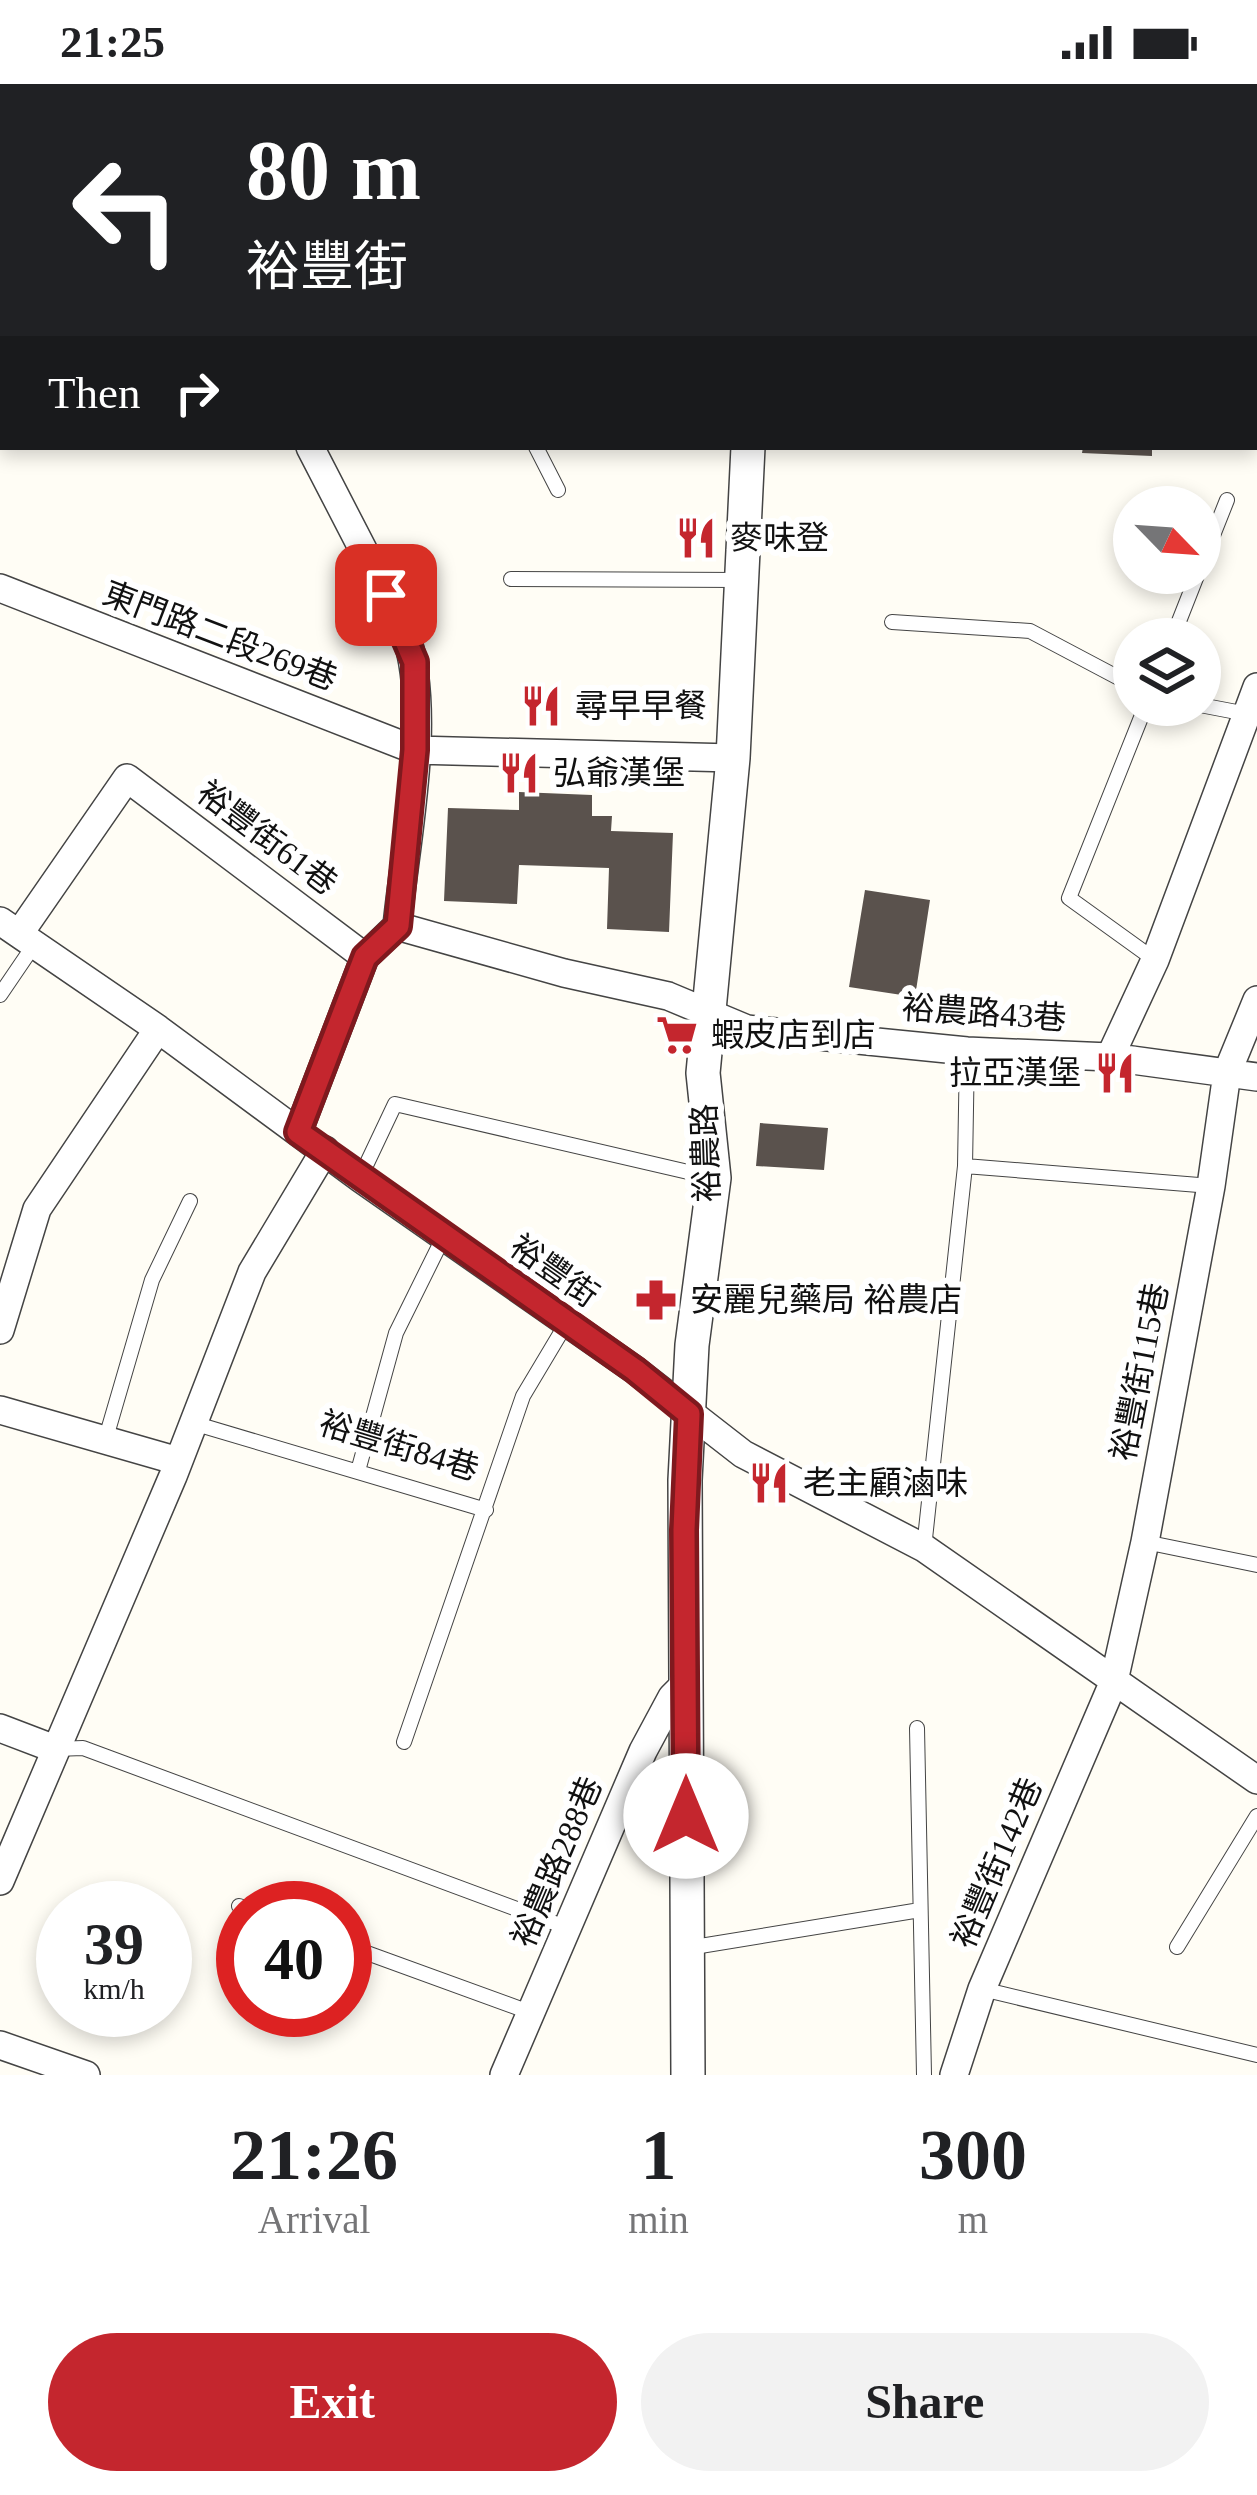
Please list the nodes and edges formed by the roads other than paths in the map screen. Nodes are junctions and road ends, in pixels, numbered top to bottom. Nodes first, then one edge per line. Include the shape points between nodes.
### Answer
1 (312, 450) edge
2 (538, 450) edge
3 (748, 450) edge
4 (558, 490) dead end
5 (1227, 500) dead end
6 (1221, 515) edge
7 (512, 579) dead end
8 (742, 580) junction
9 (0, 588) edge
10 (892, 622) dead end
11 (1113, 675) edge
12 (1257, 687) edge
13 (1221, 709) edge
14 (1247, 714) junction
15 (1138, 726) edge
16 (415, 750) junction
17 (733, 758) junction
18 (398, 926) junction
19 (18, 934) edge
20 (365, 957) junction
21 (1155, 960) junction
22 (0, 995) edge
23 (1257, 1000) edge
24 (710, 1012) junction
25 (158, 1029) junction
26 (967, 1051) junction
27 (1110, 1057) junction
28 (1227, 1073) junction
29 (1257, 1077) edge
30 (298, 1132) junction
31 (325, 1150) junction
32 (965, 1166) junction
33 (360, 1178) junction
34 (714, 1178) junction
35 (1211, 1186) junction
36 (190, 1202) dead end
37 (444, 1236) junction
38 (566, 1324) junction
39 (0, 1330) edge
40 (0, 1410) edge
41 (689, 1414) junction
42 (193, 1423) junction
43 (105, 1441) junction
44 (178, 1461) junction
45 (358, 1471) junction
46 (487, 1510) junction
47 (1145, 1542) junction
48 (924, 1548) junction
49 (1257, 1565) edge
50 (1114, 1681) junction
51 (686, 1683) junction
52 (0, 1728) edge
53 (917, 1728) dead end
54 (404, 1742) dead end
55 (55, 1749) junction
56 (1257, 1780) edge
57 (1257, 1816) edge
58 (0, 1881) edge
59 (920, 1910) junction
60 (568, 1928) junction
61 (686, 1948) junction
62 (1177, 1948) dead end
63 (372, 1955) edge
64 (982, 1989) junction
65 (532, 2013) junction
66 (0, 2045) edge
67 (1257, 2055) edge
68 (86, 2075) edge
69 (504, 2075) edge
70 (688, 2075) edge
71 (924, 2075) edge
72 (954, 2075) edge

1 - 16 street via 405,632 415,662
2 - 4 lane
3 - 8 street, 裕農路
5 - 6 lane
7 - 8 lane
8 - 17 street, 裕農路
9 - 16 street, 東門路二段269巷
10 - 11 lane via 1030,631
12 - 14 street
13 - 14 lane
14 - 21 street
15 - 21 lane via 1069,898
16 - 17 street, 東門路二段269巷
16 - 18 street
17 - 24 street, 裕農路
18 - 20 street
18 - 24 street, 裕農路43巷
19 - 20 street, 裕豐街61巷 via 127,778
19 - 22 lane
19 - 25 street, 裕豐街
20 - 30 street
21 - 27 street
23 - 28 street, 裕豐街115巷
24 - 26 street, 裕農路43巷 via 747,1030
24 - 34 street, 裕農路 via 703,1073
25 - 30 street, 裕豐街
25 - 39 street via 37,1209
26 - 27 street, 裕農路43巷
26 - 32 lane
27 - 28 street, 裕農路43巷
28 - 29 street, 裕農路43巷
28 - 35 street, 裕豐街115巷
30 - 31 street, 裕豐街
31 - 33 street, 裕豐街
31 - 42 street via 252,1272
32 - 35 lane
32 - 48 lane
33 - 34 lane via 395,1104
33 - 37 street, 裕豐街
34 - 41 street, 裕農路
35 - 47 street, 裕豐街115巷
36 - 43 lane via 152,1280
37 - 38 street, 裕豐街
37 - 45 lane via 395,1334
38 - 41 street, 裕豐街
38 - 46 lane via 523,1396
40 - 43 street
41 - 48 street, 裕豐街 via 743,1454
41 - 51 street, 裕農路
42 - 44 street
42 - 45 lane, 裕豐街84巷
43 - 44 street
44 - 55 street
45 - 46 lane, 裕豐街84巷
46 - 54 lane, 裕豐街84巷
47 - 49 lane
47 - 50 street, 裕豐街115巷
48 - 50 street, 裕豐街
50 - 56 street, 裕豐街
50 - 64 street, 裕豐街142巷
51 - 60 street, 裕農路288巷 via 643,1751
51 - 61 street, 裕農路
52 - 55 street
53 - 59 lane
55 - 58 street
55 - 60 lane via 83,1748
57 - 62 lane
59 - 61 lane
59 - 71 lane
60 - 65 street, 裕農路288巷
61 - 70 street, 裕農路
63 - 65 lane
64 - 67 lane
64 - 72 street, 裕豐街142巷
65 - 69 street, 裕農路288巷
66 - 68 street

